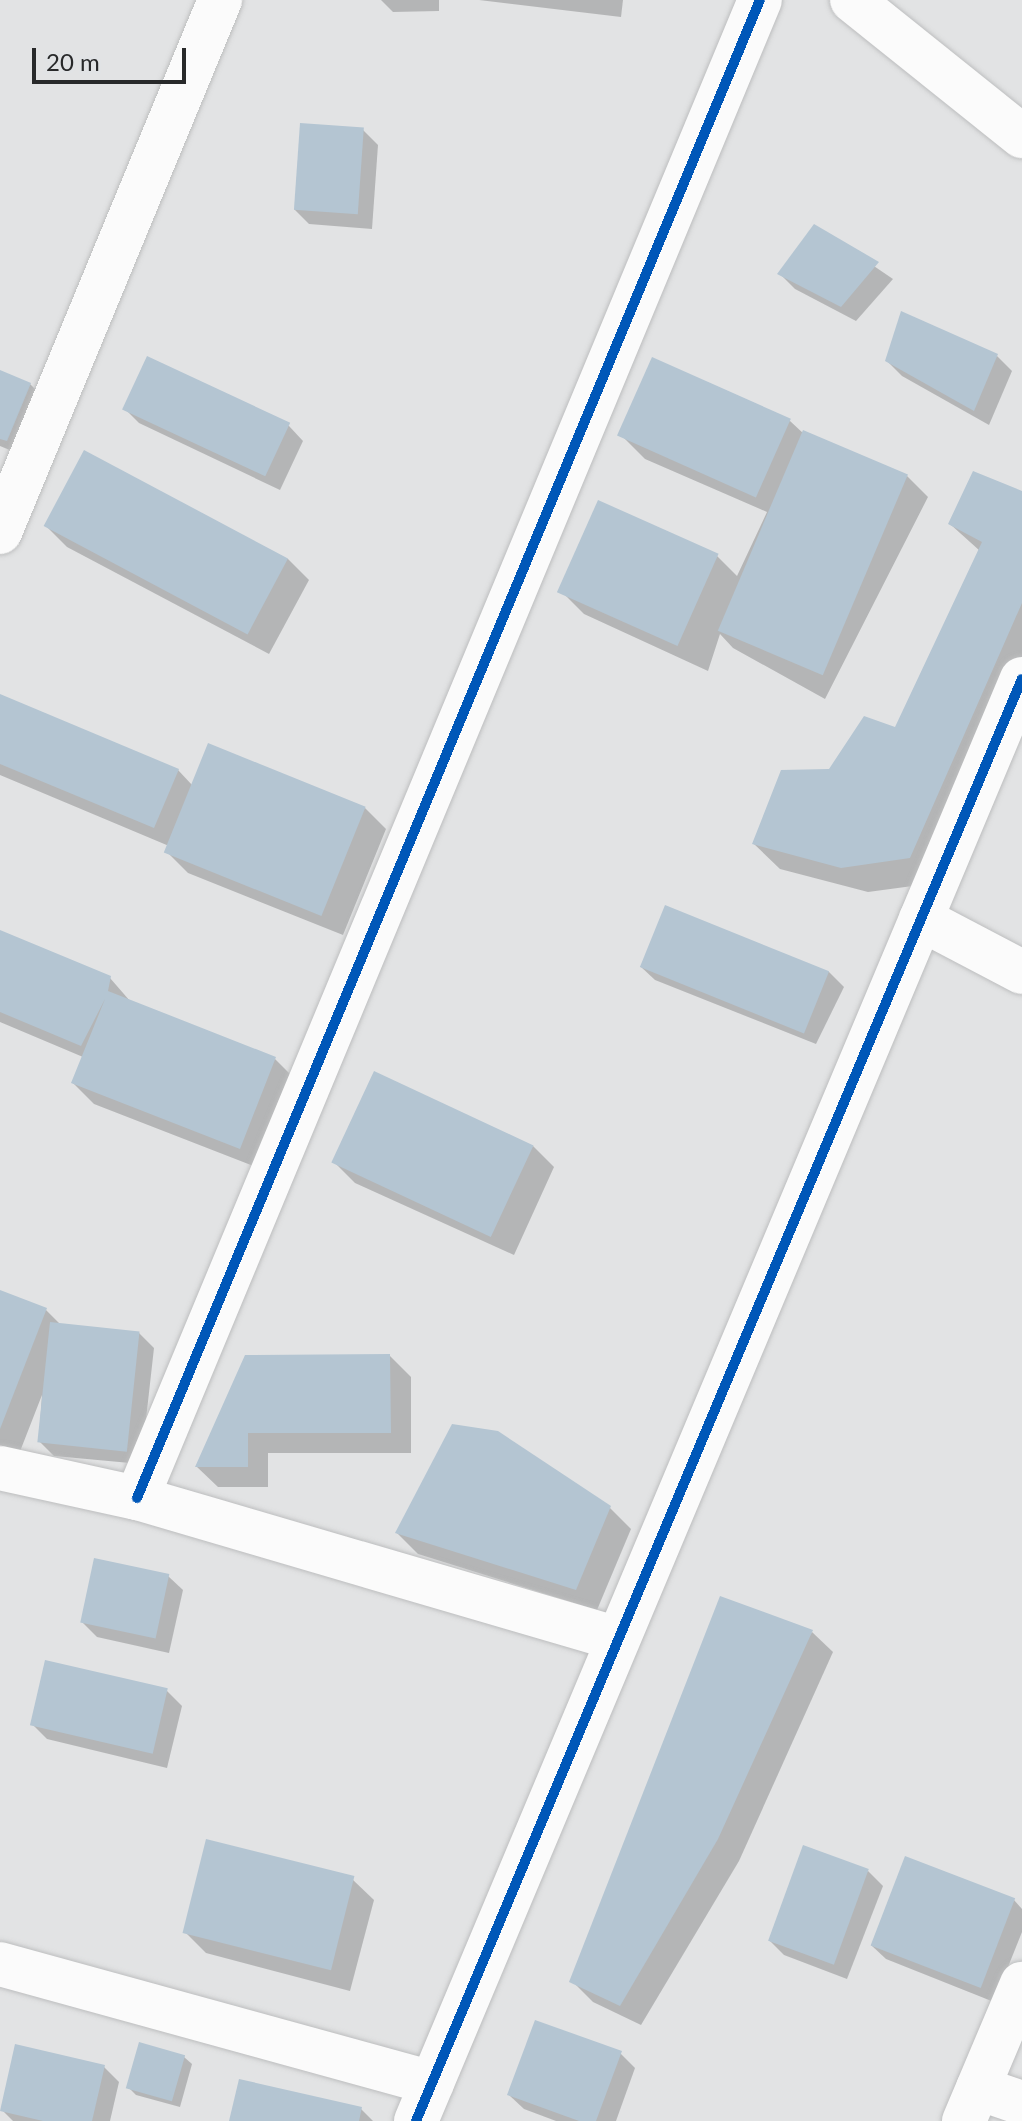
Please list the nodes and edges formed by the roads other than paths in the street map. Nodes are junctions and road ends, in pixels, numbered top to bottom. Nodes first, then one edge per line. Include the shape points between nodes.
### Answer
1 (220, 0) edge
2 (760, 0) edge
3 (852, 0) edge
4 (1022, 136) edge
5 (0, 532) edge
6 (1022, 679) edge
7 (921, 919) junction
8 (1022, 972) edge
9 (0, 1468) edge
10 (137, 1498) junction
11 (618, 1639) junction
12 (0, 1964) edge
13 (1022, 1984) edge
14 (424, 2102) edge
15 (1022, 2103) edge
16 (971, 2104) edge

1 - 5 street
2 - 10 street
3 - 4 street
6 - 7 street
7 - 8 street
7 - 11 street
9 - 10 street
10 - 11 street
11 - 14 street
12 - 14 street
13 - 16 street
15 - 16 street

